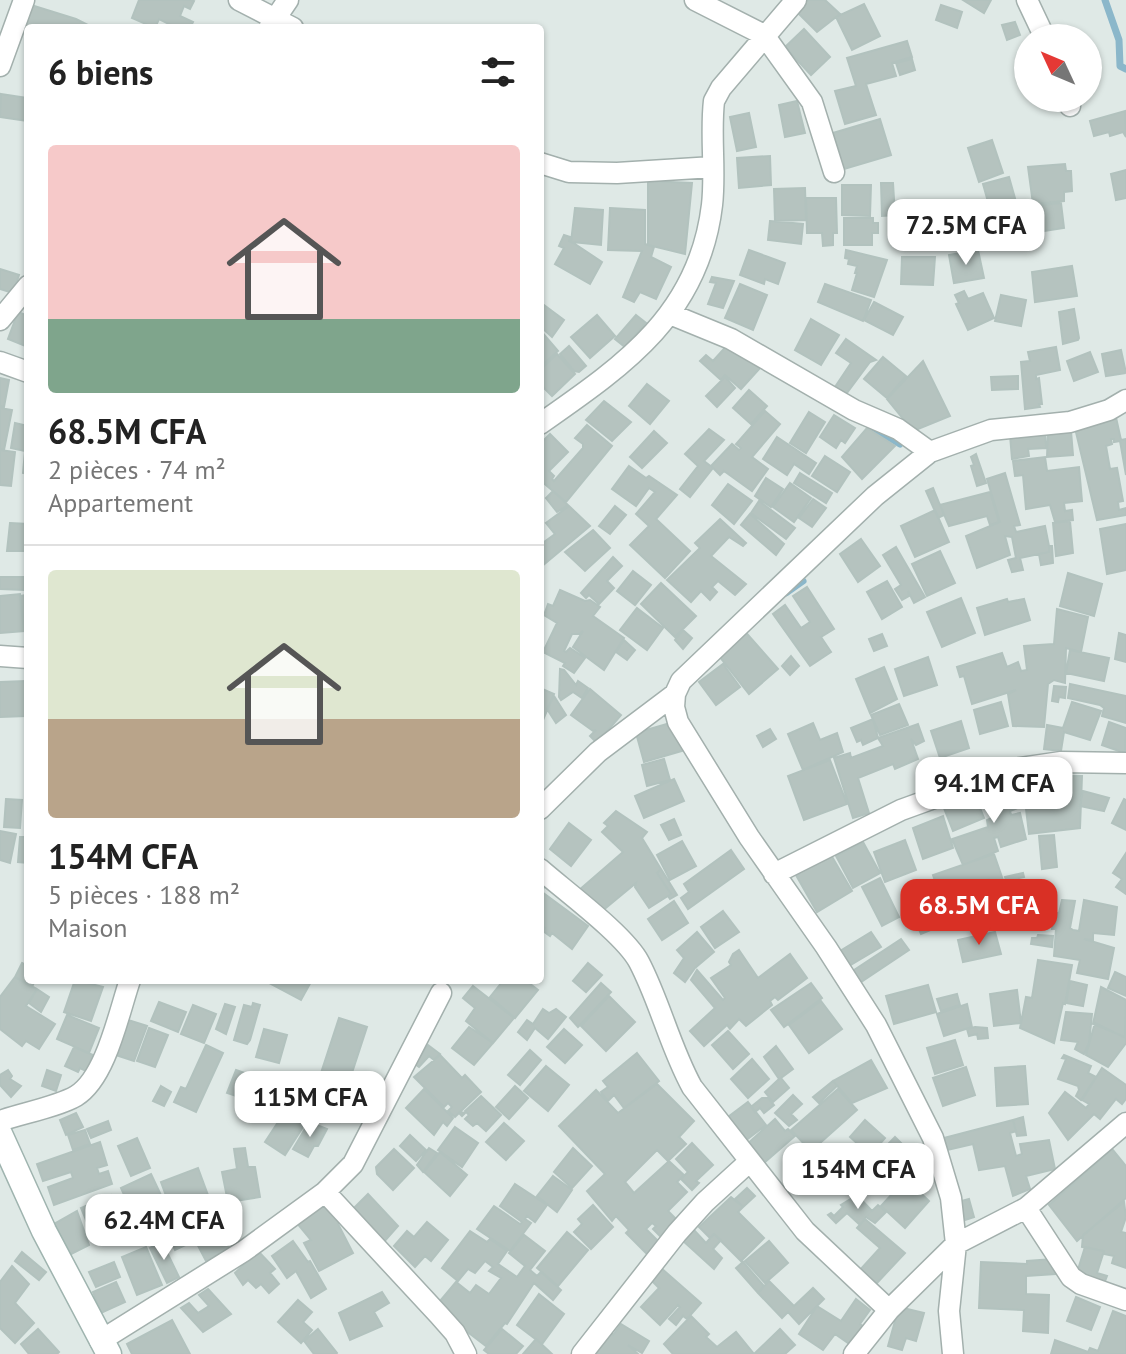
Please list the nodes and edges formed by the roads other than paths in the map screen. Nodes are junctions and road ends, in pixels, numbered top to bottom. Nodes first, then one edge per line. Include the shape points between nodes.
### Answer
1 (24, 0) edge
2 (239, 0) edge
3 (288, 0) edge
4 (695, 0) edge
5 (796, 0) edge
6 (1027, 0) edge
7 (278, 24) edge
8 (280, 24) edge
9 (1038, 24) edge
10 (764, 35) junction
11 (0, 66) edge
12 (544, 164) edge
13 (713, 167) junction
14 (834, 172) dead end
15 (24, 291) edge
16 (670, 314) junction
17 (0, 320) edge
18 (0, 362) edge
19 (24, 371) edge
20 (1126, 400) edge
21 (544, 421) edge
22 (930, 452) junction
23 (0, 656) edge
24 (24, 658) edge
25 (675, 694) junction
26 (1126, 763) edge
27 (544, 805) edge
28 (544, 872) edge
29 (774, 874) junction
30 (129, 984) edge
31 (441, 993) dead end
32 (0, 1121) edge
33 (1126, 1123) edge
34 (0, 1134) edge
35 (750, 1161) junction
36 (325, 1192) junction
37 (1026, 1208) junction
38 (956, 1244) junction
39 (1126, 1300) edge
40 (889, 1310) junction
41 (105, 1347) edge
42 (466, 1354) edge
43 (582, 1354) edge
44 (854, 1354) edge
45 (953, 1354) edge

1 - 11 street
2 - 7 street
3 - 8 street
4 - 10 street
5 - 10 street
6 - 9 street
10 - 13 street via 714,101
10 - 14 street via 812,102
12 - 13 street via 569,172 617,173
13 - 16 street via 706,240
15 - 17 street
16 - 21 street via 618,369
16 - 22 street via 731,339 854,410 898,429
18 - 19 street
20 - 22 street via 1070,422 991,430
22 - 25 street via 842,527 681,681
23 - 24 street
25 - 27 street via 598,752
25 - 29 street via 678,722
26 - 29 street via 1061,762 1014,769 901,810
28 - 35 street via 639,960 678,1062
29 - 38 street via 876,1025 933,1138 951,1198
30 - 32 street via 90,1085 75,1097
31 - 36 street via 353,1164
33 - 37 street
34 - 41 main road
35 - 40 street via 805,1231
35 - 43 street via 677,1233
36 - 41 street
36 - 42 street via 455,1333
37 - 38 street
37 - 39 street via 1071,1277
38 - 40 street
38 - 45 street via 949,1311
40 - 44 street

